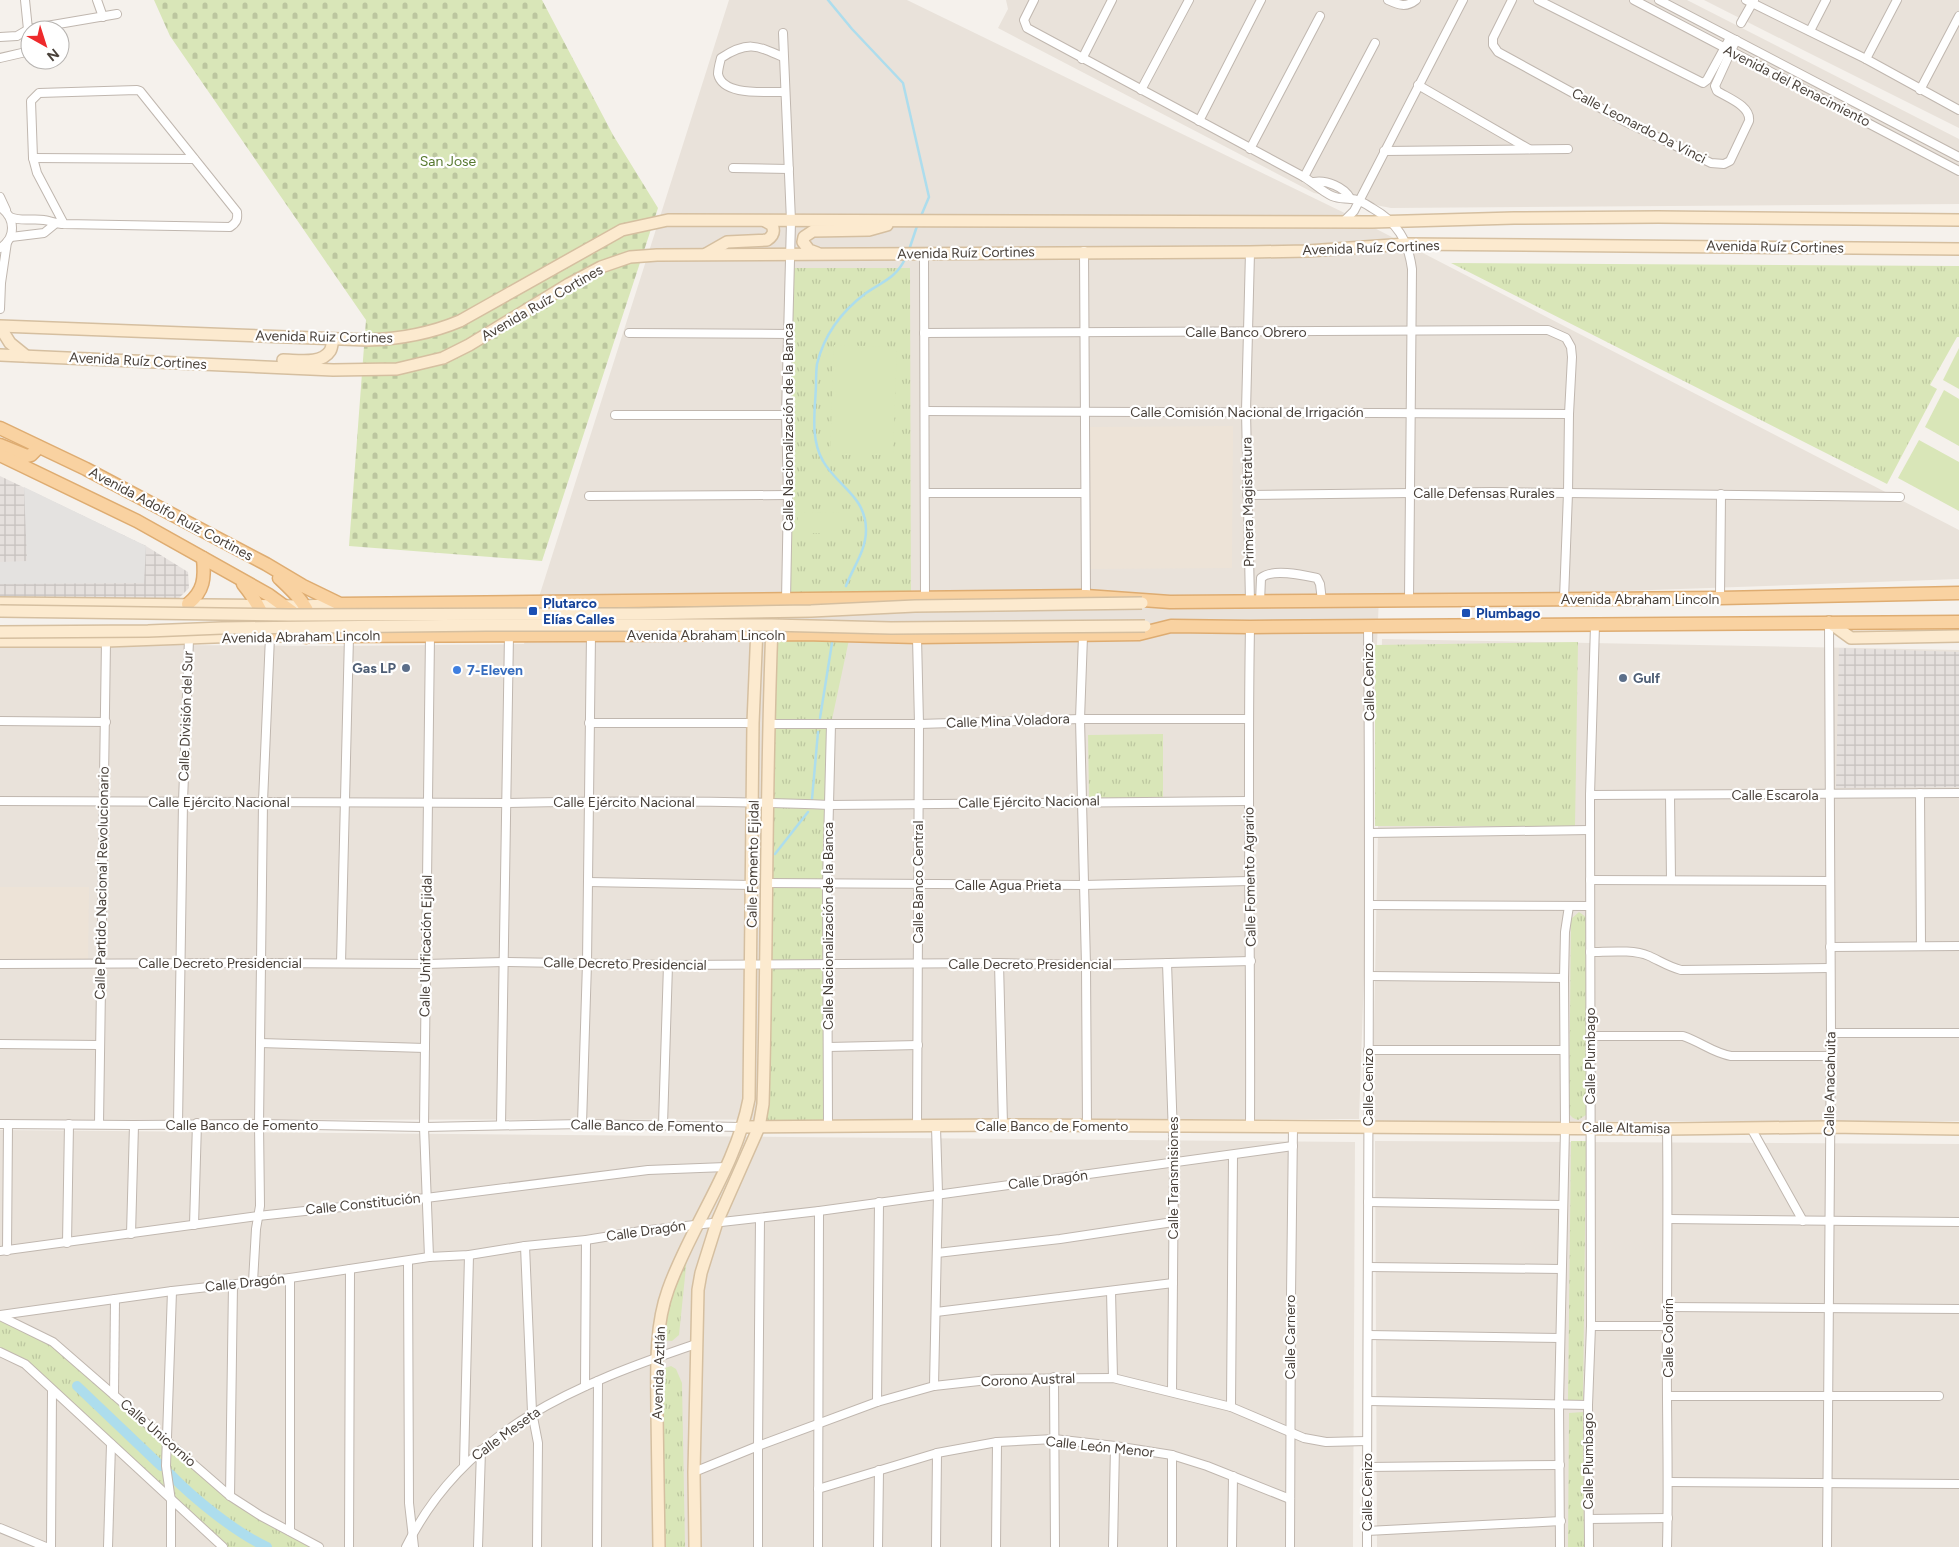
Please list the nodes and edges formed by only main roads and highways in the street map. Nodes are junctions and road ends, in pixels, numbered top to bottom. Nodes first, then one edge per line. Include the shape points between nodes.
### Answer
1 (0, 428) edge
2 (0, 445) edge
3 (39, 447) junction
4 (0, 455) edge
5 (203, 558) junction
6 (266, 564) junction
7 (238, 578) junction
8 (1959, 593) edge
9 (805, 598) junction
10 (188, 604) road end
11 (340, 604) joint
12 (1959, 622) edge
13 (312, 634) junction
14 (804, 634) junction
15 (270, 636) road end

1 - 3 main road, Avenida Adolfo Ruíz Cortines
2 - 3 main road via 26,456
3 - 6 main road, Avenida Adolfo Ruíz Cortines via 95,473
4 - 5 main road, Avenida Adolfo Ruíz Cortines via 137,521
5 - 7 main road, Avenida Adolfo Ruíz Cortines
5 - 10 main road via 203,585
6 - 11 main road, Avenida Adolfo Ruíz Cortines
6 - 13 main road via 305,606 312,622
7 - 13 main road, Avenida Adolfo Ruíz Cortines via 285,606
7 - 15 main road via 259,606
8 - 9 main road, Avenida Abraham Lincoln via 1255,602 1170,602 1086,596
9 - 11 main road, Avenida Abraham Lincoln
9 - 14 main road via 794,619
12 - 14 main road, Avenida Abraham Lincoln via 1170,626 1139,634 1083,636
13 - 14 main road, Avenida Abraham Lincoln

